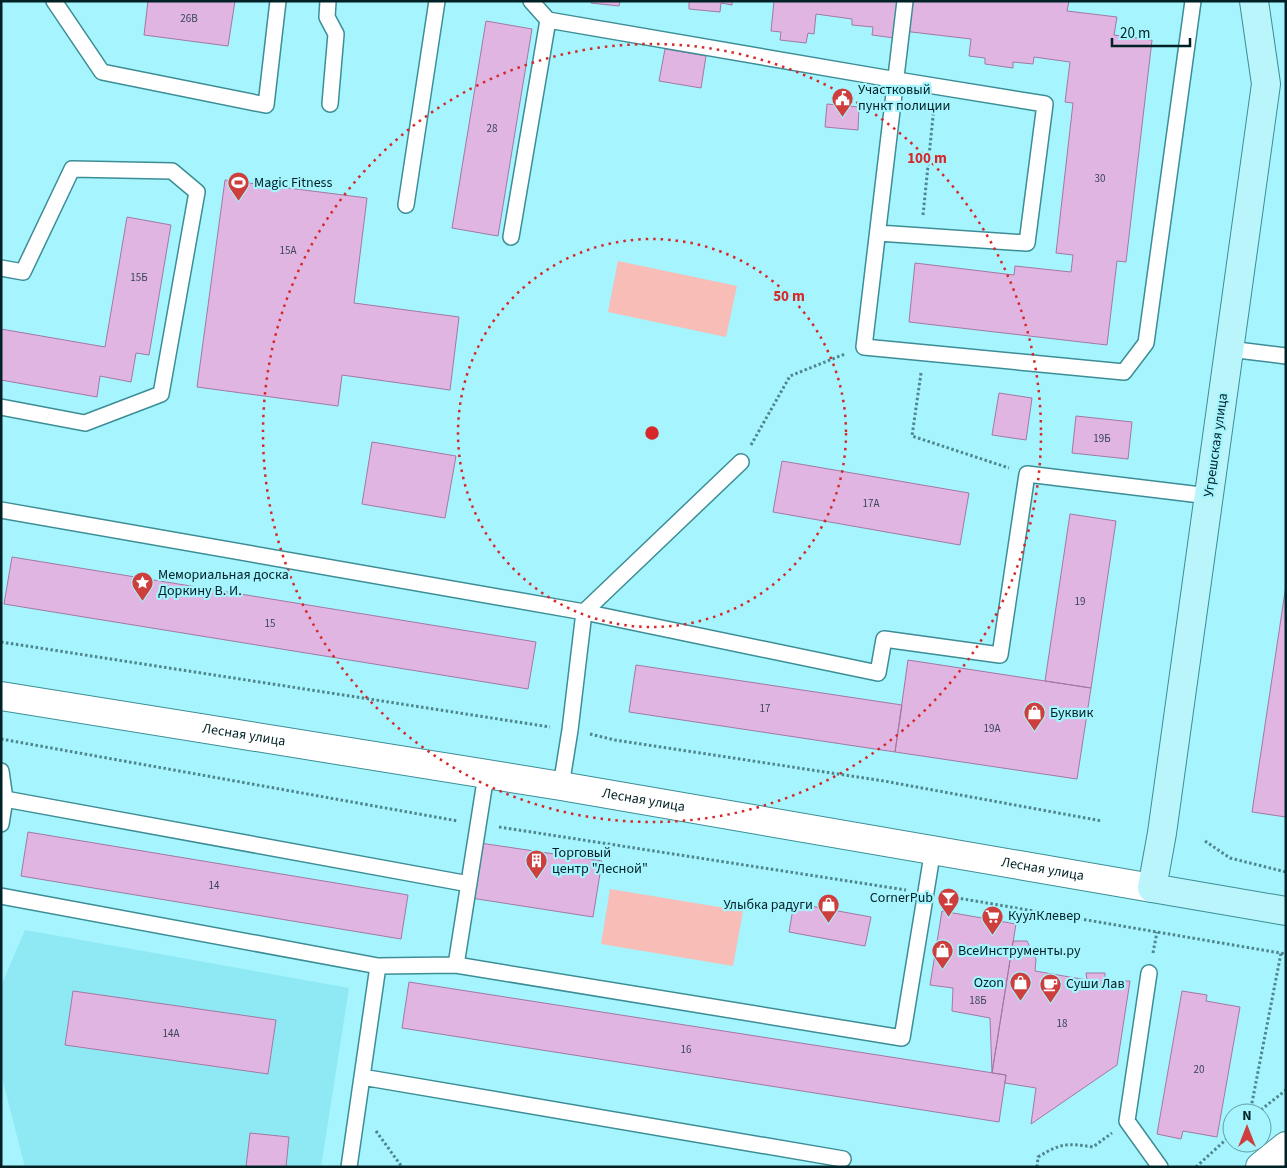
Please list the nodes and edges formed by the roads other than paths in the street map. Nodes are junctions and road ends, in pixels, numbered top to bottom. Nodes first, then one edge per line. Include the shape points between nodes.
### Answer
1 (54, 1) edge
2 (278, 1) edge
3 (328, 1) edge
4 (437, 1) edge
5 (531, 1) edge
6 (905, 1) edge
7 (1193, 1) edge
8 (1254, 1) edge
9 (548, 20) junction
10 (896, 80) junction
11 (330, 104) dead end
12 (406, 205) dead end
13 (878, 232) junction
14 (511, 237) dead end
15 (1, 268) edge
16 (1229, 349) junction
17 (1286, 356) edge
18 (1, 407) edge
19 (741, 462) road end
20 (1209, 496) junction
21 (1, 510) edge
22 (584, 612) junction
23 (1, 696) edge
24 (1, 772) edge
25 (486, 775) junction
26 (561, 786) junction
27 (5, 799) junction
28 (1, 824) edge
29 (932, 849) junction
30 (469, 884) junction
31 (1152, 888) junction
32 (1, 896) edge
33 (1286, 911) edge
34 (456, 965) junction
35 (378, 966) junction
36 (1149, 973) dead end
37 (362, 1077) junction
38 (1286, 1146) edge
39 (843, 1159) dead end
40 (349, 1167) edge
41 (1160, 1167) edge
42 (1260, 1167) edge

1 - 2 lane via 102,72 266,105
3 - 11 lane via 327,18 336,34
4 - 12 lane
5 - 9 lane
6 - 10 lane
7 - 13 lane via 1146,343 1124,372 864,347
8 - 16 main road, Угрешская улица via 1266,84
9 - 10 lane
9 - 14 lane
10 - 13 lane
10 - 13 lane via 1045,104 1027,243
15 - 18 lane via 23,272 72,169 172,172 197,192 161,394 86,423
16 - 17 lane
16 - 20 main road, Угрешская улица
19 - 22 lane
20 - 22 lane via 1027,474 1000,655 884,639 878,674
20 - 31 main road, Угрешская улица
21 - 22 lane
22 - 26 lane
23 - 25 street, Лесная улица
24 - 27 lane
25 - 26 street, Лесная улица
25 - 30 lane
26 - 29 street, Лесная улица
27 - 28 lane
27 - 30 lane
29 - 31 street, Лесная улица
29 - 34 lane via 902,1038
30 - 34 lane
31 - 33 main road, Лесная улица
32 - 35 lane
34 - 35 lane
35 - 37 lane
36 - 41 lane via 1127,1121
37 - 39 lane
37 - 40 lane
38 - 42 street

